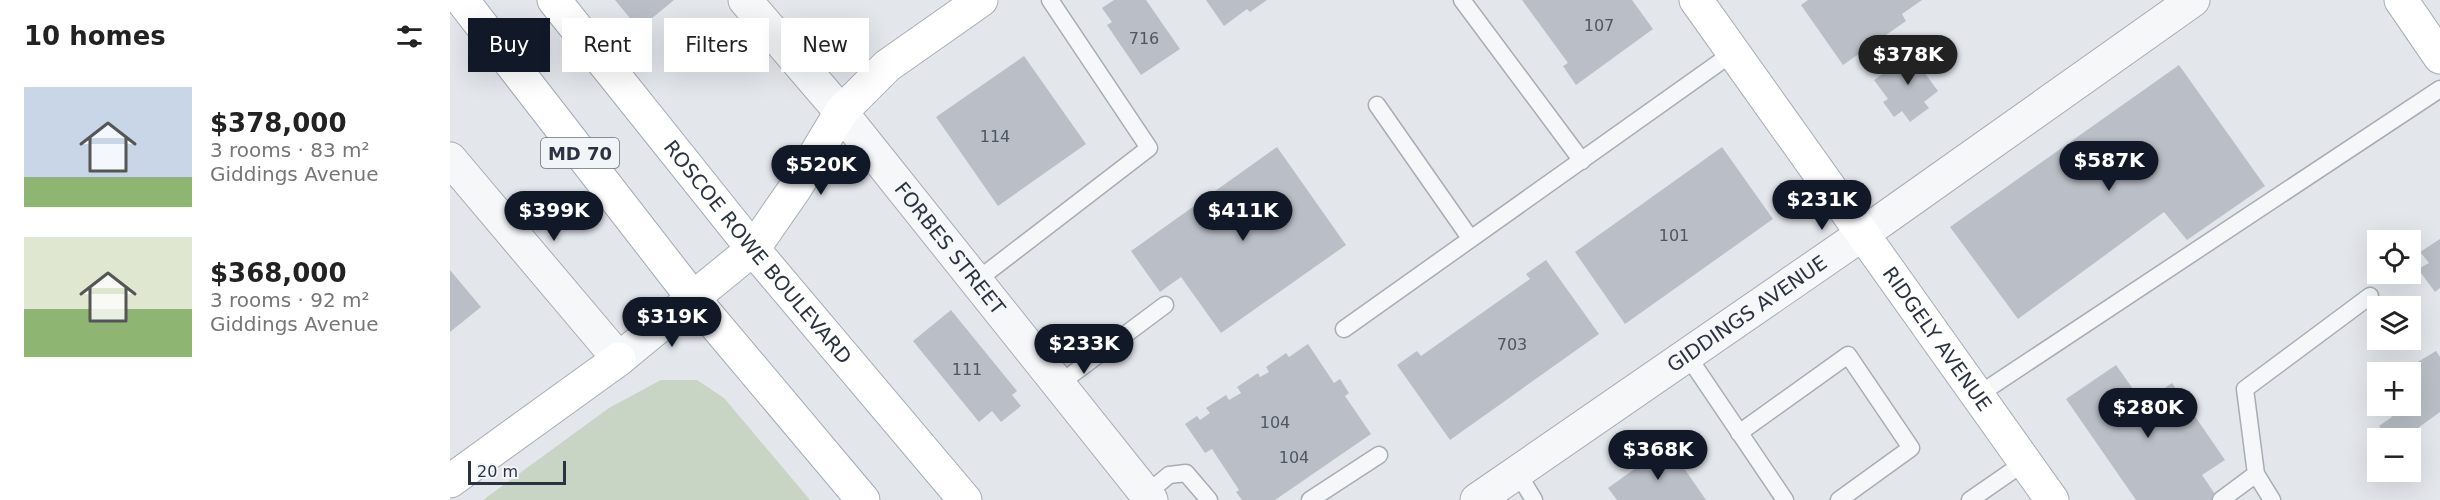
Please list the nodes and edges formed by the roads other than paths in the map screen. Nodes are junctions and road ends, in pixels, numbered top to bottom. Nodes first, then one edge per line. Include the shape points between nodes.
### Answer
1 (462, 0) edge
2 (554, 0) edge
3 (745, 0) edge
4 (981, 0) edge
5 (1050, 0) edge
6 (1462, 0) edge
7 (1696, 0) edge
8 (2193, 0) edge
9 (2401, 0) edge
10 (1734, 52) junction
11 (2440, 57) edge
12 (2440, 89) edge
13 (1377, 105) dead end
14 (841, 112) junction
15 (450, 159) edge
16 (1582, 161) junction
17 (1864, 233) junction
18 (1470, 238) junction
19 (753, 249) junction
20 (976, 281) junction
21 (693, 298) junction
22 (2367, 298) edge
23 (1165, 305) dead end
24 (1344, 330) dead end
25 (1687, 355) junction
26 (619, 359) junction
27 (1059, 384) junction
28 (1978, 395) junction
29 (1739, 433) junction
30 (1379, 454) dead end
31 (2025, 462) junction
32 (1517, 472) junction
33 (2256, 474) junction
34 (450, 481) edge
35 (1149, 497) edge
36 (863, 500) edge
37 (965, 500) edge
38 (1209, 500) edge
39 (1310, 500) edge
40 (1477, 500) edge
41 (1534, 500) edge
42 (1785, 500) edge
43 (1839, 500) edge
44 (1970, 500) edge
45 (2052, 500) edge
46 (2221, 500) edge
47 (2272, 500) edge

1 - 21 main road, MD 70
2 - 19 main road, ROSCOE ROWE BOULEVARD
3 - 14 street, FORBES STREET
4 - 14 main road via 887,66
5 - 20 lane via 1149,148
6 - 16 lane
7 - 10 main road, RIDGELY AVENUE
8 - 17 street, GIDDINGS AVENUE
9 - 11 main road
10 - 16 lane
10 - 17 main road, RIDGELY AVENUE
12 - 28 lane
13 - 18 lane
14 - 19 main road via 796,188
14 - 20 street, FORBES STREET
15 - 26 street
16 - 18 lane
17 - 25 street, GIDDINGS AVENUE
17 - 28 main road, RIDGELY AVENUE
18 - 24 lane
19 - 21 main road
19 - 37 main road, ROSCOE ROWE BOULEVARD
20 - 27 street, FORBES STREET
21 - 26 street
21 - 36 main road, MD 70
22 - 33 lane via 2245,389
23 - 27 lane
25 - 29 lane
25 - 32 street, GIDDINGS AVENUE
26 - 34 main road
27 - 35 street, FORBES STREET
28 - 31 main road, RIDGELY AVENUE
29 - 42 lane
29 - 43 lane via 1848,355 1911,448
30 - 39 lane
31 - 44 lane
31 - 45 main road, RIDGELY AVENUE
32 - 40 street, GIDDINGS AVENUE
32 - 41 lane
33 - 46 lane
33 - 47 lane
35 - 38 lane via 1169,475 1186,473

